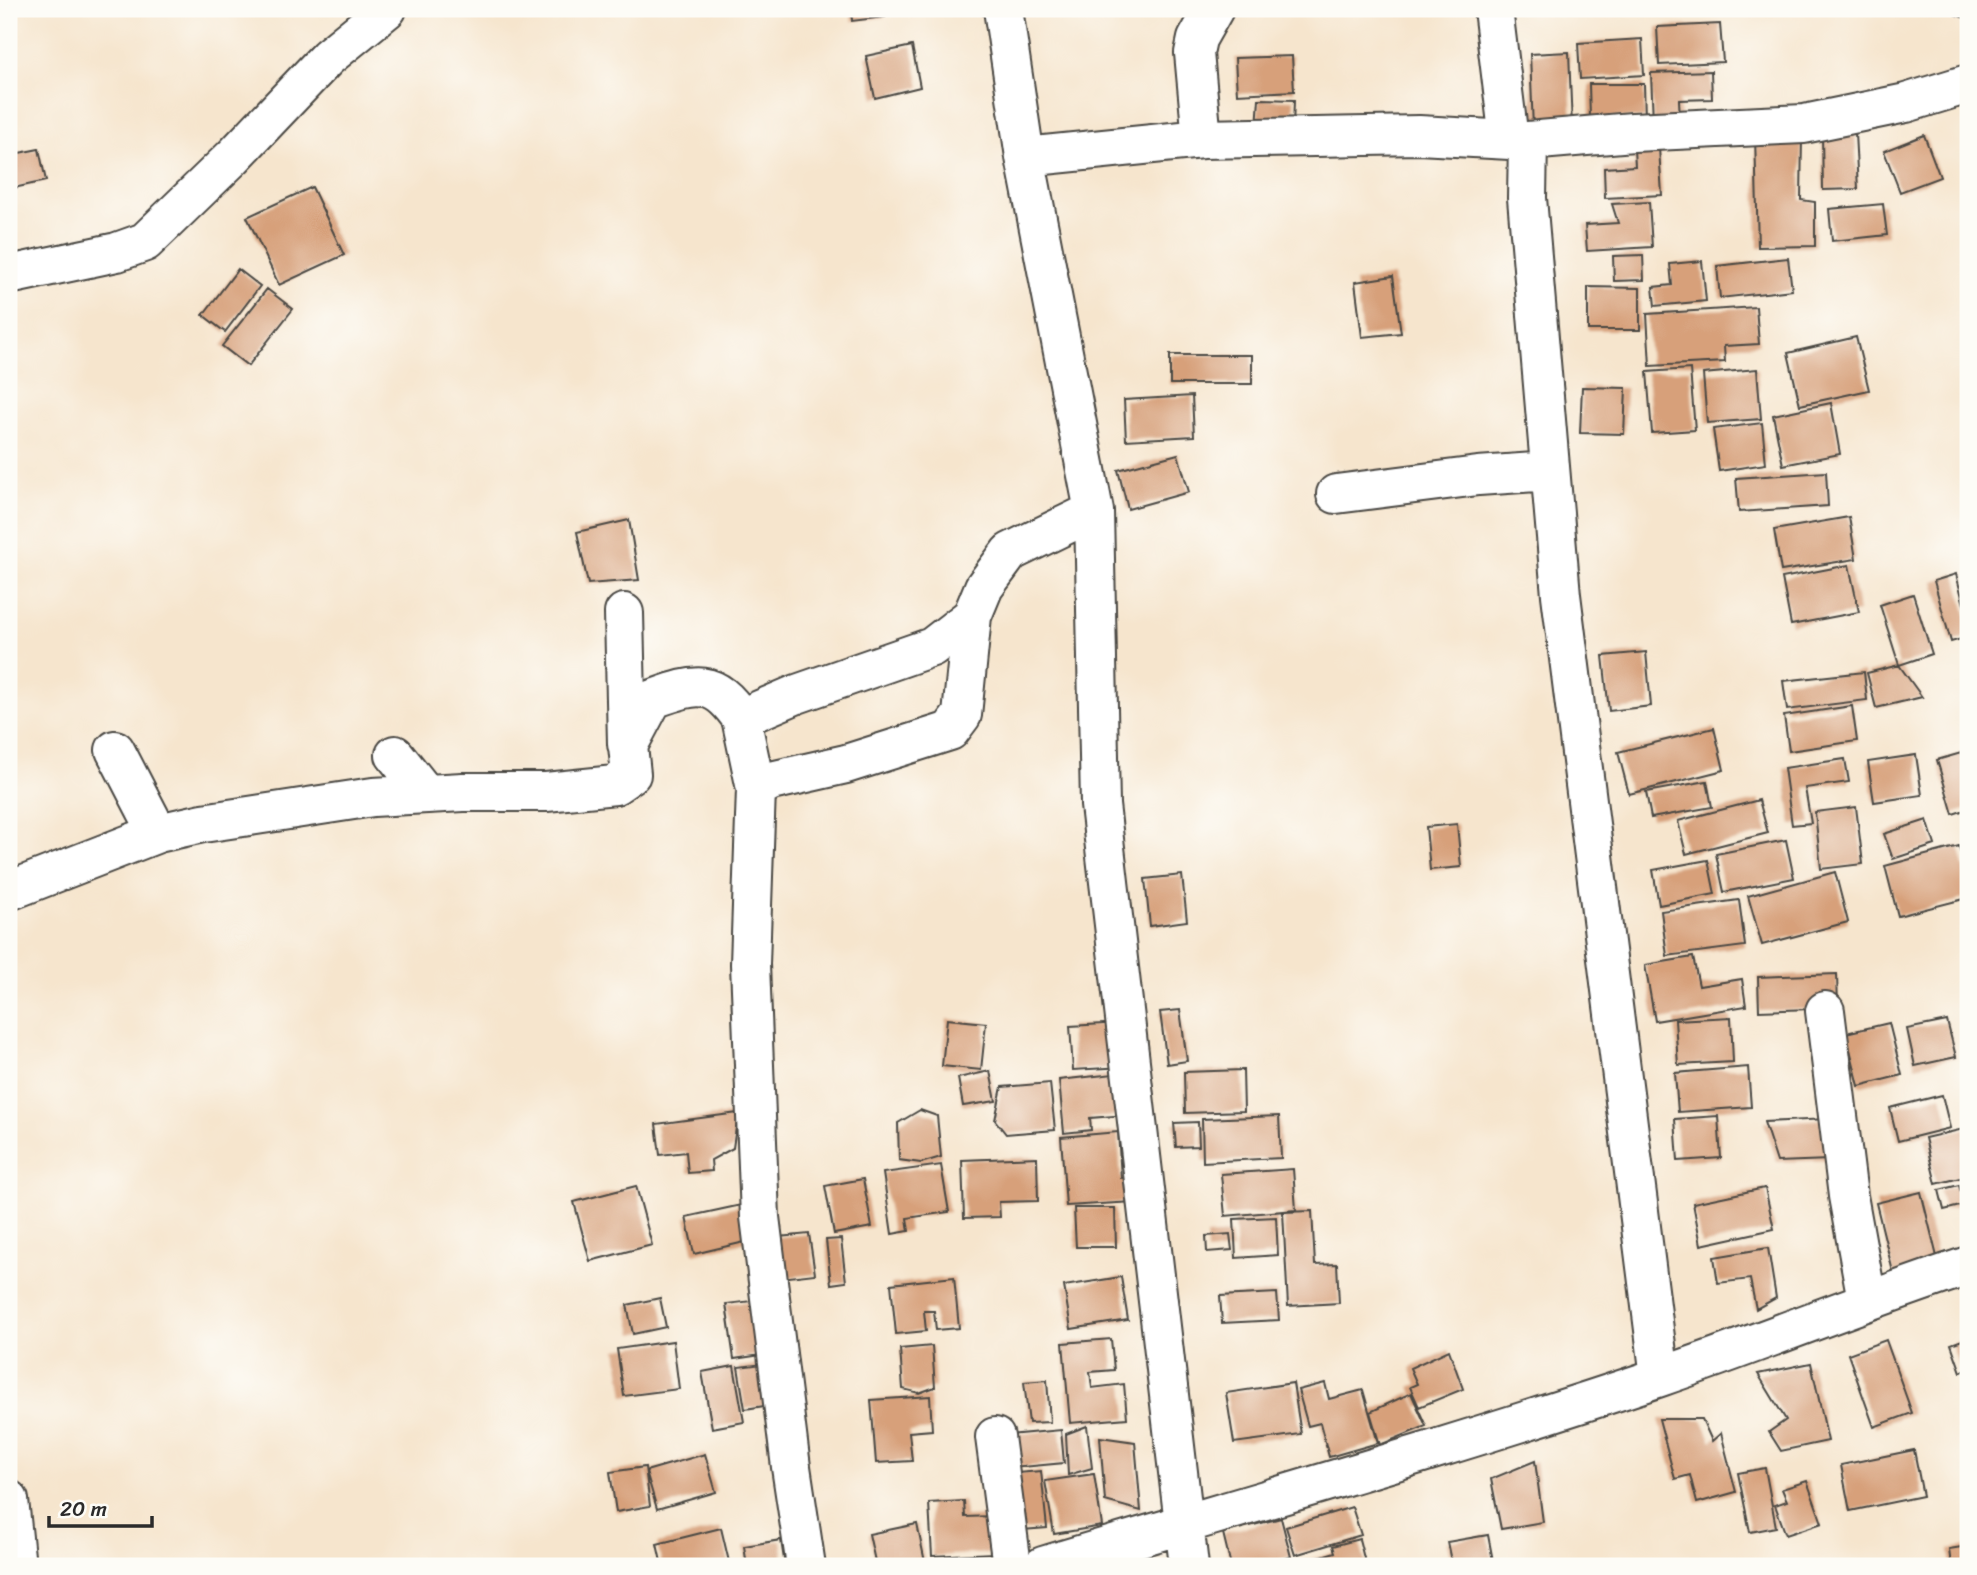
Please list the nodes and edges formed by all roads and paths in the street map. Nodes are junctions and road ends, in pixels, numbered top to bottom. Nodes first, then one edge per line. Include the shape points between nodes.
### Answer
1 (387, 9) edge
2 (1003, 9) edge
3 (1214, 9) edge
4 (1493, 9) edge
5 (1968, 84) edge
6 (1202, 139) junction
7 (1519, 140) junction
8 (1024, 157) junction
9 (9, 275) edge
10 (1550, 471) junction
11 (1336, 494) dead end
12 (1094, 511) junction
13 (624, 613) dead end
14 (972, 616) junction
15 (741, 718) junction
16 (628, 746) junction
17 (115, 750) dead end
18 (396, 755) dead end
19 (756, 789) junction
20 (426, 794) junction
21 (158, 834) junction
22 (9, 891) edge
23 (1825, 1011) dead end
24 (1968, 1266) edge
25 (1867, 1300) junction
26 (1660, 1377) junction
27 (995, 1437) dead end
28 (9, 1500) edge
29 (1182, 1524) junction
30 (16, 1566) edge
31 (806, 1566) edge
32 (1012, 1566) edge
33 (1043, 1566) edge
34 (1189, 1566) edge

1 - 9 street via 328,57 145,242 117,253
2 - 8 street
3 - 6 street via 1194,53
4 - 7 street
5 - 7 street via 1906,103 1804,124
6 - 7 street via 1419,135
6 - 8 street
7 - 10 street
8 - 12 street
10 - 11 street
10 - 26 street via 1561,595
12 - 14 street via 1010,552 984,587
12 - 29 street via 1100,805
13 - 16 street
14 - 15 street via 932,647
14 - 19 street via 962,715 950,731
15 - 16 street via 726,696 709,687 689,687 653,699
15 - 19 street
16 - 20 street via 631,774 615,785 547,792
17 - 21 street
18 - 20 street
19 - 31 street via 750,964 760,1217
20 - 21 street via 277,810
21 - 22 street
23 - 25 street via 1848,1196
24 - 25 street
25 - 26 street
26 - 29 street via 1405,1460
27 - 32 street
28 - 30 street
29 - 33 street
29 - 34 street

